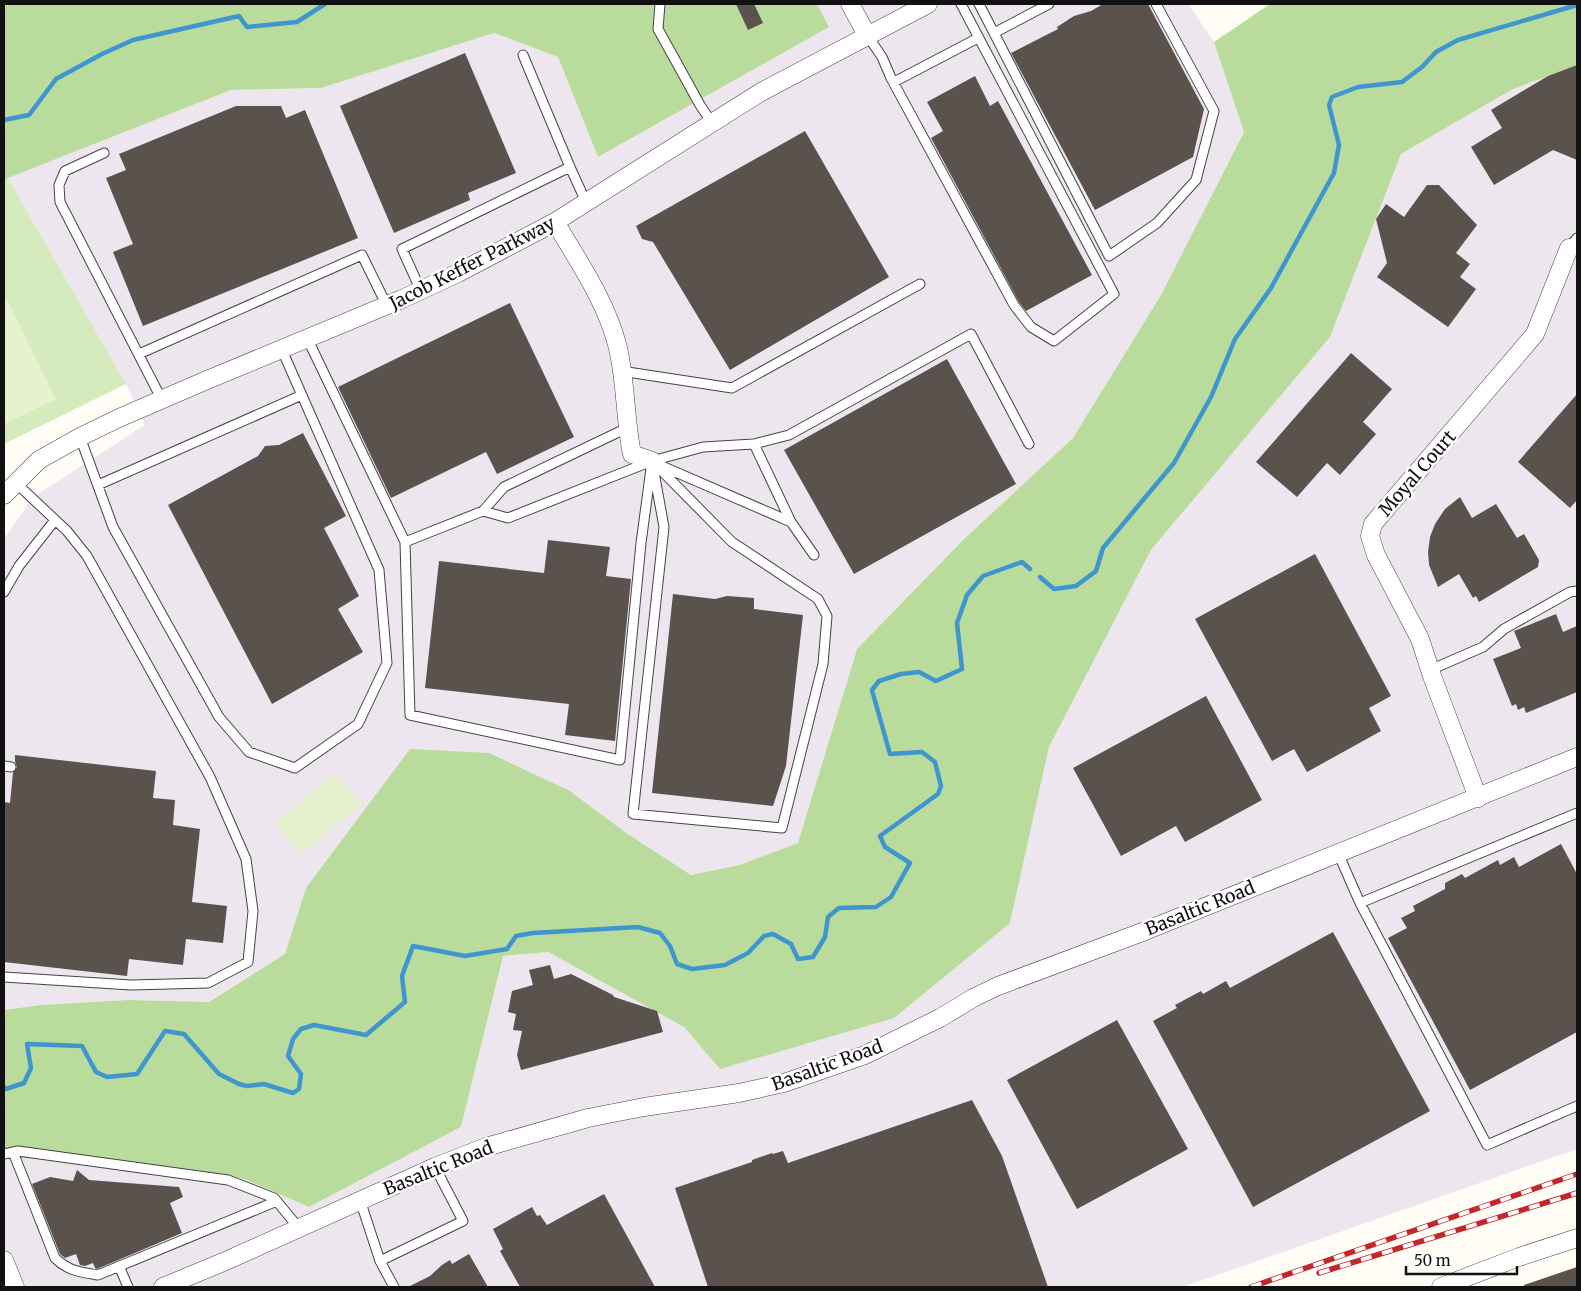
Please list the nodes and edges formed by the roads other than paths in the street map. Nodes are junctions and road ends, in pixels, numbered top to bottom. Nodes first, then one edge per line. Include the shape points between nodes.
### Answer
1 (660, 4) edge
2 (850, 4) edge
3 (928, 4) edge
4 (961, 4) edge
5 (979, 4) edge
6 (1049, 4) edge
7 (1156, 4) edge
8 (994, 32) junction
9 (867, 35) junction
10 (978, 38) junction
11 (523, 55) dead end
12 (894, 82) junction
13 (712, 123) junction
14 (104, 153) dead end
15 (570, 167) junction
16 (586, 202) junction
17 (555, 222) junction
18 (1574, 244) edge
19 (920, 284) dead end
20 (421, 291) junction
21 (387, 306) junction
22 (308, 340) junction
23 (282, 350) junction
24 (139, 354) junction
25 (621, 371) junction
26 (302, 395) junction
27 (162, 400) junction
28 (627, 428) junction
29 (80, 437) junction
30 (754, 444) junction
31 (1029, 444) dead end
32 (652, 462) junction
33 (98, 485) junction
34 (10, 489) edge
35 (483, 511) junction
36 (55, 520) junction
37 (791, 522) junction
38 (405, 542) junction
39 (814, 555) dead end
40 (1577, 591) edge
41 (4, 592) edge
42 (1430, 670) junction
43 (1577, 758) edge
44 (1478, 798) junction
45 (1577, 813) edge
46 (1338, 853) junction
47 (1360, 903) junction
48 (4, 977) edge
49 (1577, 1106) edge
50 (8, 1153) edge
51 (435, 1167) junction
52 (360, 1200) junction
53 (277, 1201) junction
54 (300, 1228) junction
55 (1577, 1238) edge
56 (4, 1260) edge
57 (380, 1261) junction
58 (119, 1266) junction
59 (15, 1287) edge
60 (128, 1287) edge
61 (163, 1287) edge
62 (394, 1287) edge
63 (1441, 1287) edge

1 - 13 lane via 658,29
2 - 9 street
3 - 9 street, Jacob Keffer Parkway
4 - 10 lane
5 - 8 lane
6 - 8 lane
7 - 8 lane via 1214,112 1196,180 1157,223 1109,256
9 - 12 lane
9 - 13 street, Jacob Keffer Parkway via 761,92
10 - 12 lane
10 - 12 lane via 1114,294 1054,341 1031,327 1014,305
11 - 15 lane
13 - 16 street, Jacob Keffer Parkway
14 - 24 lane via 65,172 59,185 60,202
15 - 16 lane
15 - 20 lane via 402,249
16 - 17 street, Jacob Keffer Parkway
17 - 20 street, Jacob Keffer Parkway
17 - 25 street via 592,283 618,348
18 - 42 street, Moyal Court via 1535,334 1372,524 1370,536 1376,555 1420,639
19 - 25 lane via 732,388
20 - 21 street, Jacob Keffer Parkway
21 - 22 street, Jacob Keffer Parkway
21 - 24 lane via 362,256
22 - 23 street, Jacob Keffer Parkway
22 - 38 lane
23 - 26 lane
23 - 27 street, Jacob Keffer Parkway
24 - 27 lane
25 - 28 street
26 - 33 lane
26 - 33 lane via 380,570 387,663 358,724 295,768 249,752 219,717 113,527
27 - 29 street, Jacob Keffer Parkway
28 - 32 street via 632,454
28 - 35 lane via 504,487
29 - 33 lane
29 - 34 street, Jacob Keffer Parkway via 39,460
30 - 31 lane via 789,436 971,334
30 - 32 lane via 703,447
30 - 37 lane
32 - 32 lane via 664,527 633,814 782,828 823,664 827,616 818,599 732,542
32 - 35 lane via 508,518
32 - 37 lane
32 - 38 lane via 620,760 410,715
34 - 36 lane
35 - 38 lane
36 - 41 lane via 19,566
36 - 48 lane via 87,556 210,777 246,859 253,911 248,962 208,983 131,985
37 - 39 lane
40 - 42 lane via 1504,629 1483,647
42 - 44 street, Moyal Court
43 - 44 street, Basaltic Road
44 - 46 street, Basaltic Road
45 - 47 lane
46 - 47 lane
46 - 51 street, Basaltic Road via 998,986 865,1054 784,1083 588,1118 486,1147
47 - 49 lane via 1487,1145
50 - 53 lane via 18,1151 228,1180
50 - 58 lane via 55,1258 63,1266 78,1272 98,1275
51 - 52 street, Basaltic Road
51 - 57 lane via 463,1221
52 - 54 street, Basaltic Road
52 - 57 lane
53 - 54 lane
53 - 58 lane
54 - 61 street, Basaltic Road
55 - 63 street
56 - 59 street
57 - 62 lane
58 - 60 lane

